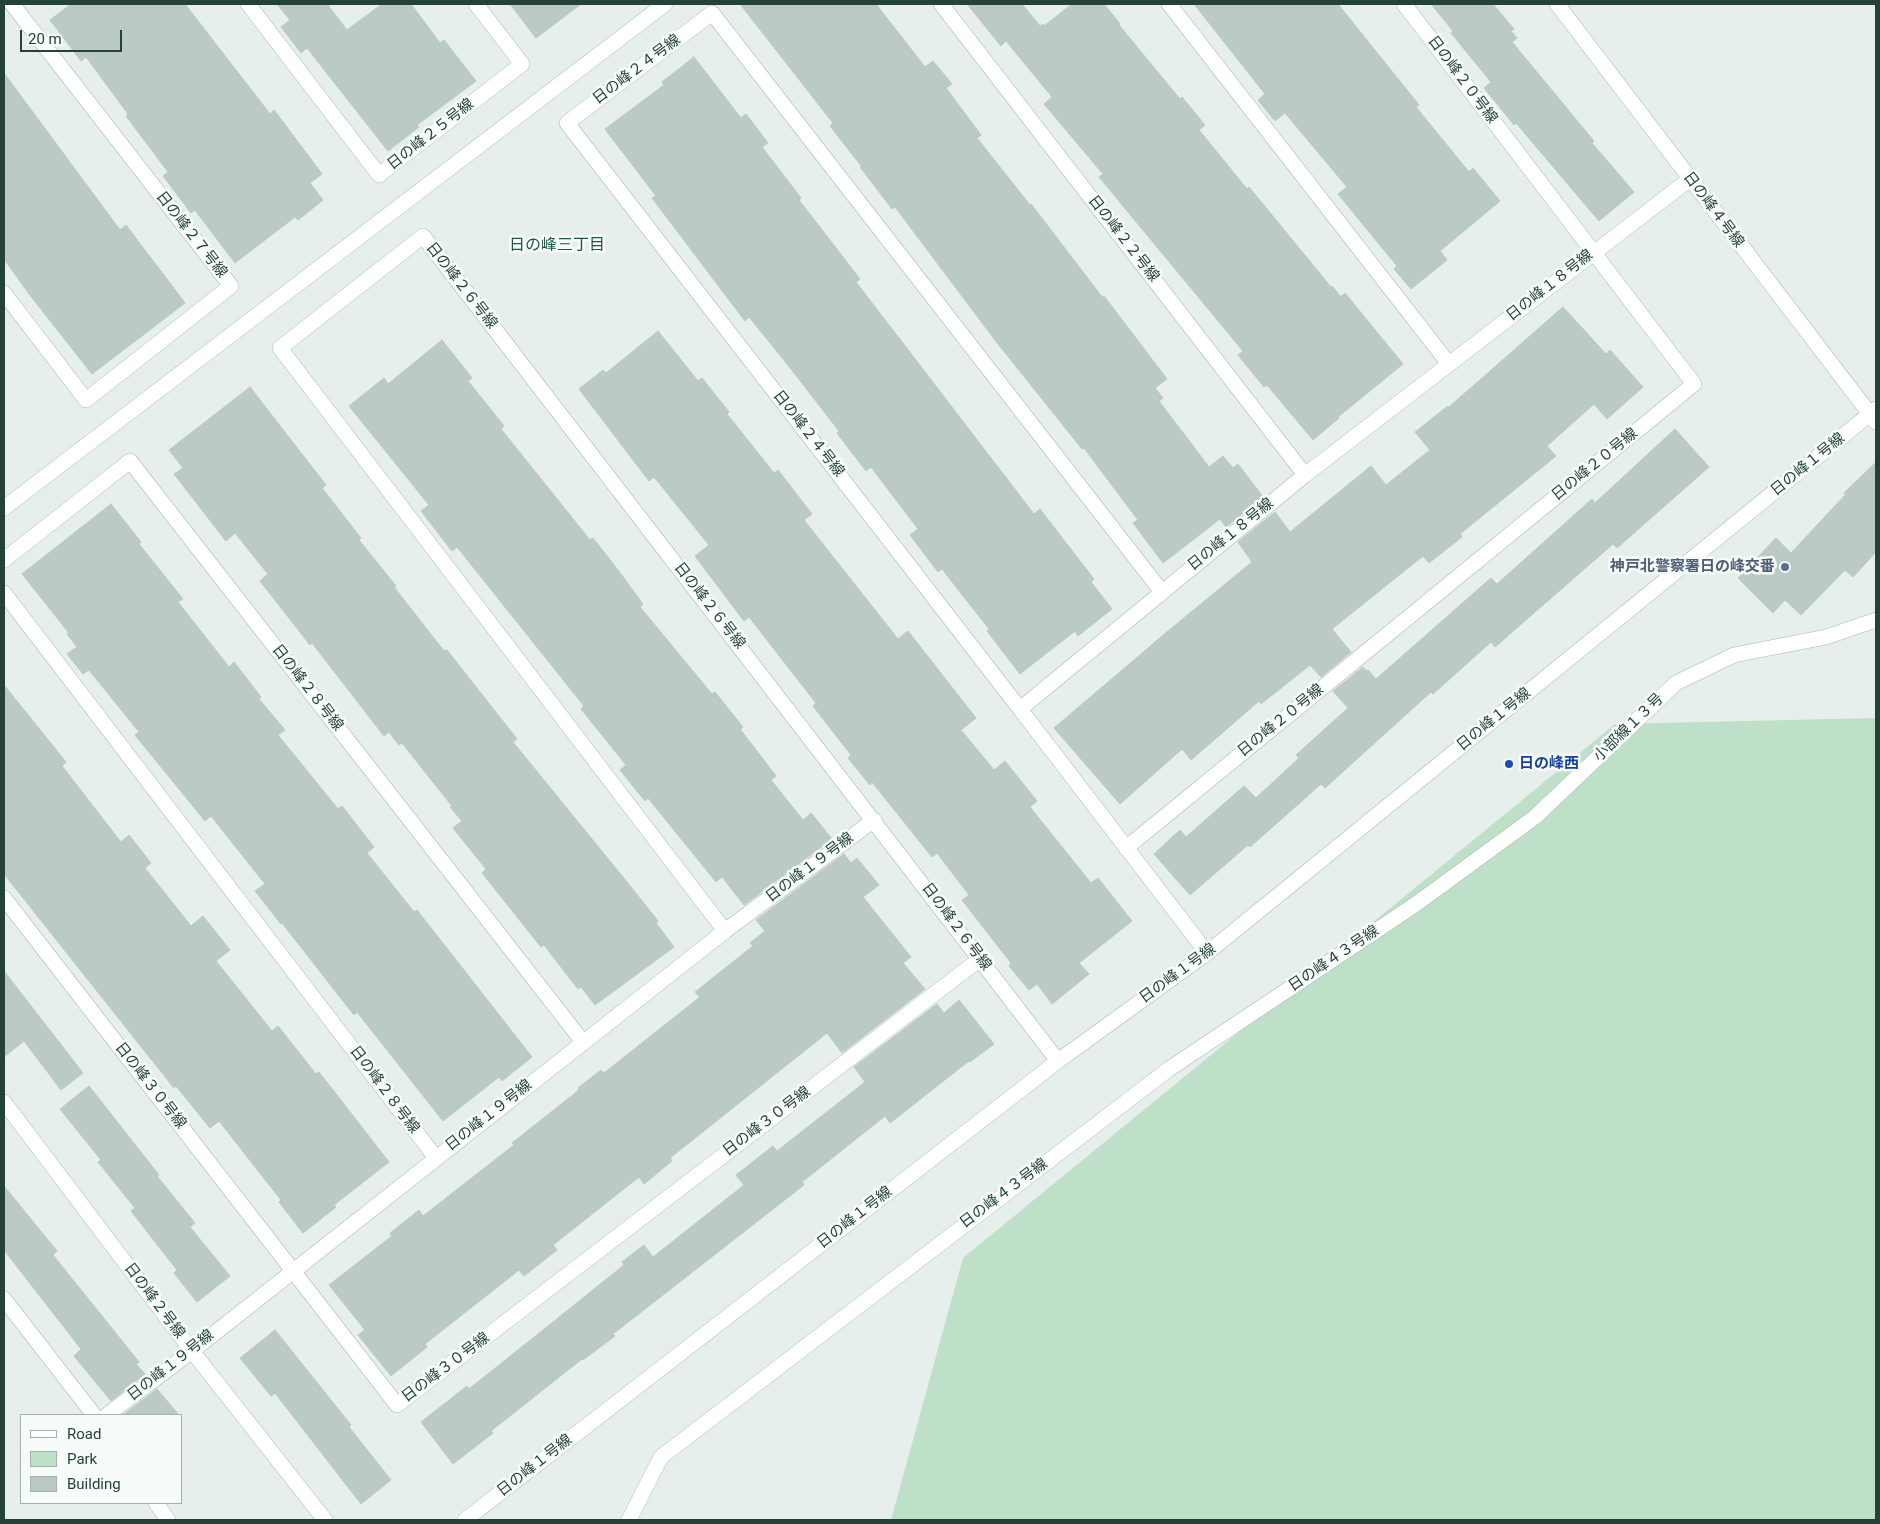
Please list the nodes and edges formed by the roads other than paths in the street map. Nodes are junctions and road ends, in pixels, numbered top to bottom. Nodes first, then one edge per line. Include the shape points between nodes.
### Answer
1 (12, 4) edge
2 (248, 4) edge
3 (476, 4) edge
4 (664, 4) edge
5 (941, 4) edge
6 (1169, 4) edge
7 (1404, 4) edge
8 (1557, 4) edge
9 (1690, 179) junction
10 (1594, 253) junction
11 (4, 293) edge
12 (1449, 364) junction
13 (1874, 415) edge
14 (1305, 474) junction
15 (4, 508) edge
16 (4, 560) edge
17 (1162, 592) junction
18 (4, 593) edge
19 (1876, 620) edge
20 (1020, 709) junction
21 (874, 820) junction
22 (1126, 848) junction
23 (4, 898) edge
24 (1416, 904) joint
25 (725, 931) junction
26 (1206, 953) junction
27 (980, 959) junction
28 (583, 1042) junction
29 (1058, 1061) junction
30 (4, 1102) edge
31 (436, 1158) junction
32 (293, 1270) junction
33 (4, 1299) edge
34 (192, 1351) junction
35 (93, 1414) edge
36 (108, 1414) edge
37 (157, 1504) edge
38 (168, 1520) edge
39 (325, 1520) edge
40 (465, 1520) edge
41 (628, 1520) edge

1 - 11 street, 日の峰２７号線 via 230,286 86,400
2 - 3 street, 日の峰２５号線 via 379,175 522,64
4 - 15 street
5 - 14 street, 日の峰２２号線
6 - 12 street
7 - 10 street, 日の峰２０号線
8 - 9 street, 日の峰４号線
9 - 10 street, 日の峰１８号線
9 - 13 street, 日の峰４号線
10 - 12 street, 日の峰１８号線
10 - 22 street, 日の峰２０号線 via 1694,384
12 - 14 street, 日の峰１８号線
13 - 26 street, 日の峰１号線
14 - 17 street, 日の峰１８号線
16 - 28 street, 日の峰２８号線 via 130,461
17 - 20 street, 日の峰１８号線
17 - 20 street, 日の峰２４号線 via 712,13 568,123
18 - 31 street, 日の峰２８号線
19 - 24 street, 小部線１３号 via 1826,636 1734,655 1676,683 1535,817
20 - 22 street
21 - 25 street, 日の峰１９号線
21 - 25 street, 日の峰２６号線 via 423,236 280,348
21 - 27 street, 日の峰２６号線
22 - 26 street
23 - 32 street, 日の峰３０号線
24 - 41 street, 日の峰４３号線 via 1169,1069 661,1457
25 - 28 street, 日の峰１９号線
26 - 29 street, 日の峰１号線
27 - 29 street, 日の峰２６号線
27 - 32 street, 日の峰３０号線 via 397,1405
28 - 31 street, 日の峰１９号線
29 - 40 street, 日の峰１号線
30 - 34 street, 日の峰２号線
31 - 32 street, 日の峰１９号線
32 - 34 street, 日の峰１９号線
33 - 35 street
34 - 36 street, 日の峰１９号線
34 - 39 street, 日の峰２号線
37 - 38 street

